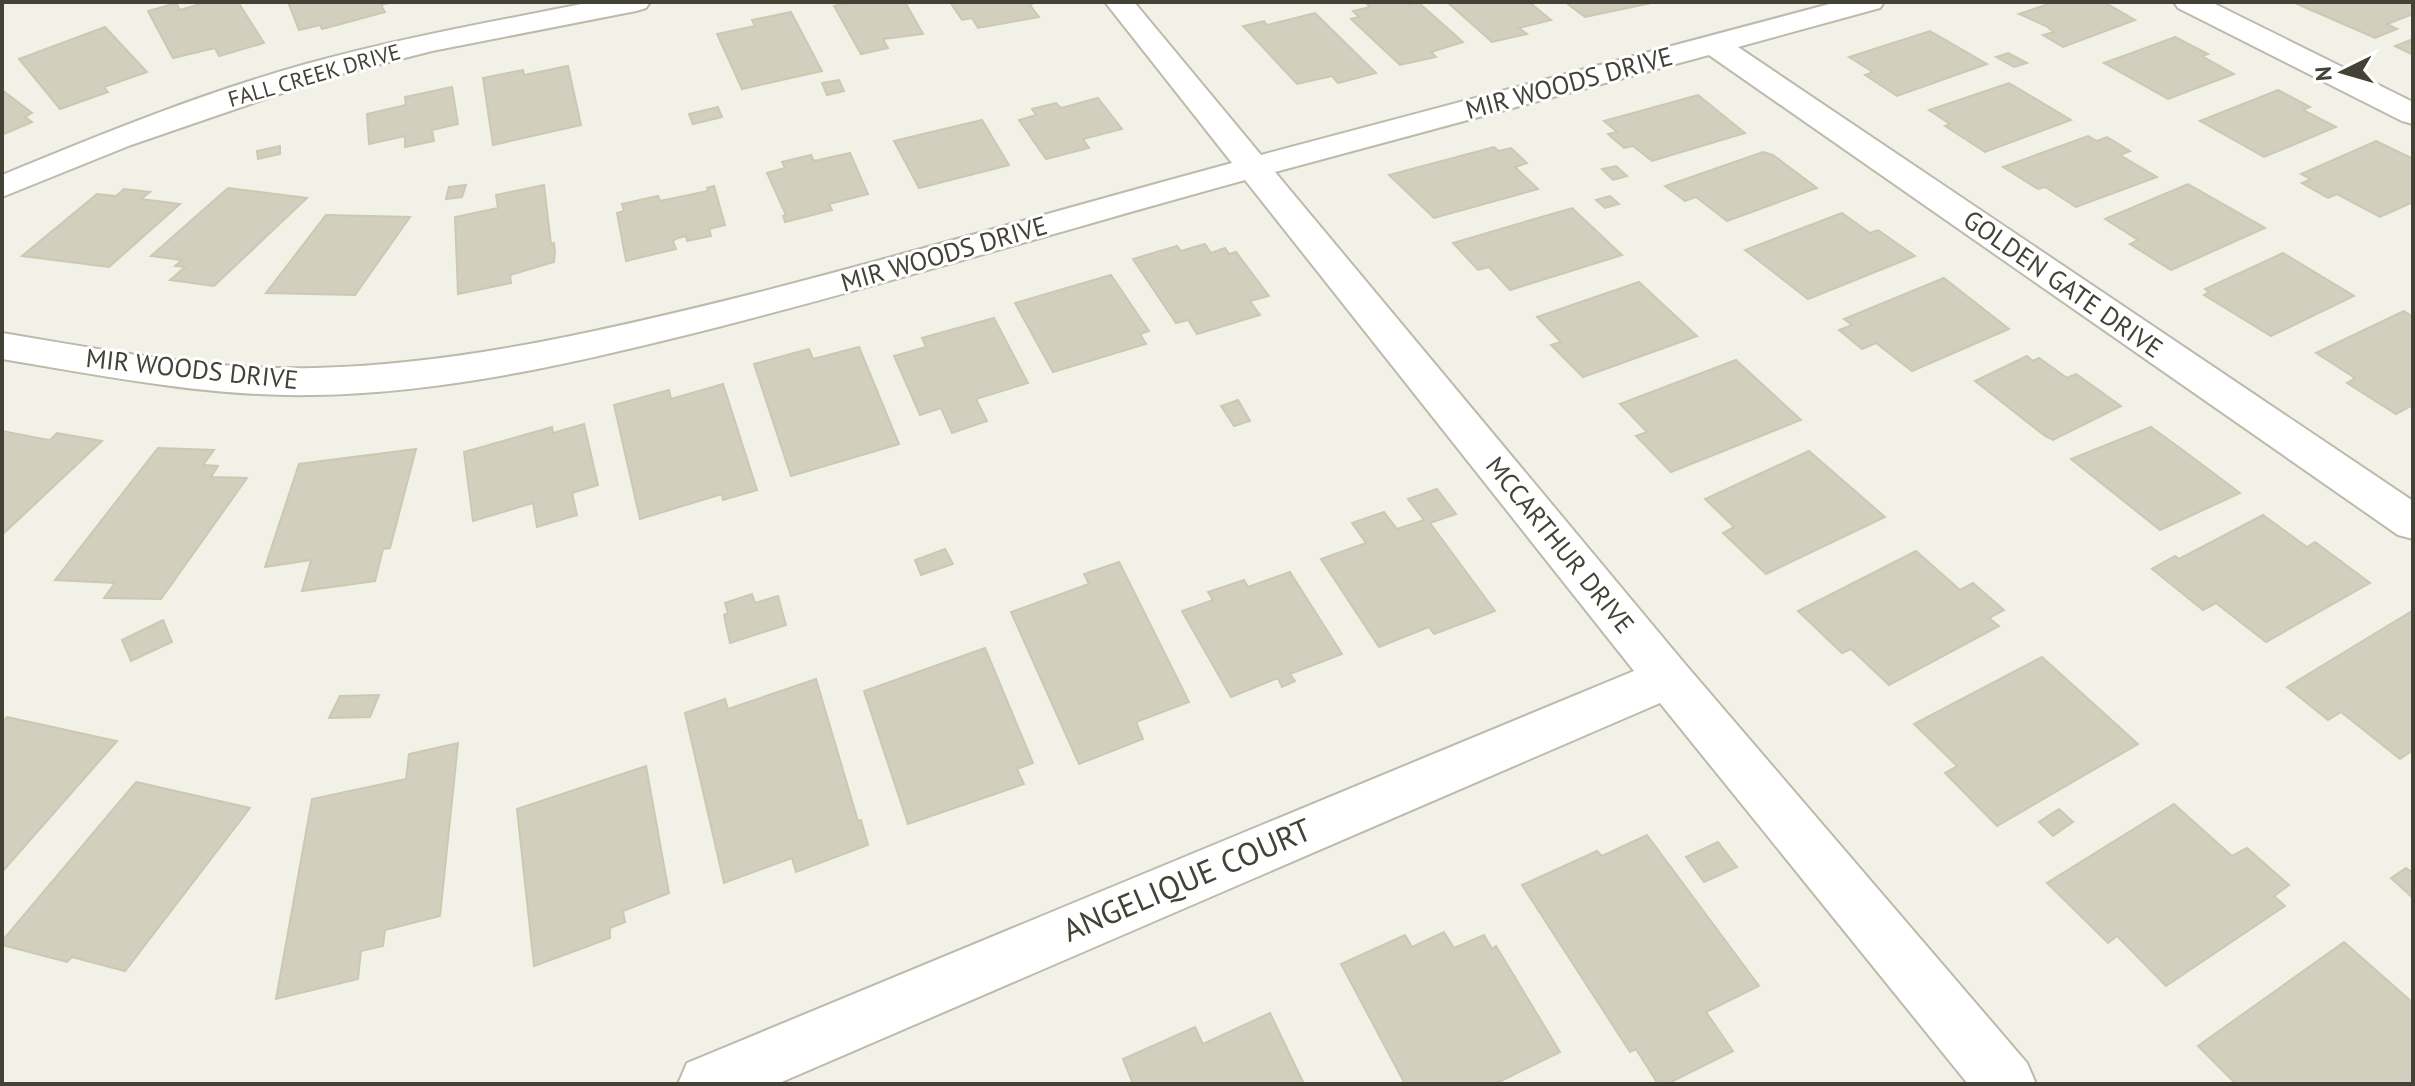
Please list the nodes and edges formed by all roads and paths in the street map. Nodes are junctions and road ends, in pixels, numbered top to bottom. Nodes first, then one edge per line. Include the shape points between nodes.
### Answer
1 (636, 2) edge
2 (1119, 2) edge
3 (1870, 2) edge
4 (2188, 2) edge
5 (1714, 44) junction
6 (2413, 114) edge
7 (1254, 166) junction
8 (2, 187) edge
9 (2, 346) edge
10 (2413, 523) edge
11 (1668, 678) junction
12 (708, 1084) edge
13 (2006, 1084) edge

1 - 8 street, FALL CREEK DRIVE via 315,71 119,138
2 - 7 street, MCCARTHUR DRIVE
3 - 5 street, MIR WOODS DRIVE
4 - 6 street
5 - 7 street, MIR WOODS DRIVE
5 - 10 street, GOLDEN GATE DRIVE
7 - 9 street, MIR WOODS DRIVE via 803,294 578,349 470,369 353,381 264,381 149,370
7 - 11 street, MCCARTHUR DRIVE
11 - 12 street, ANGELIQUE COURT
11 - 13 street, MCCARTHUR DRIVE

